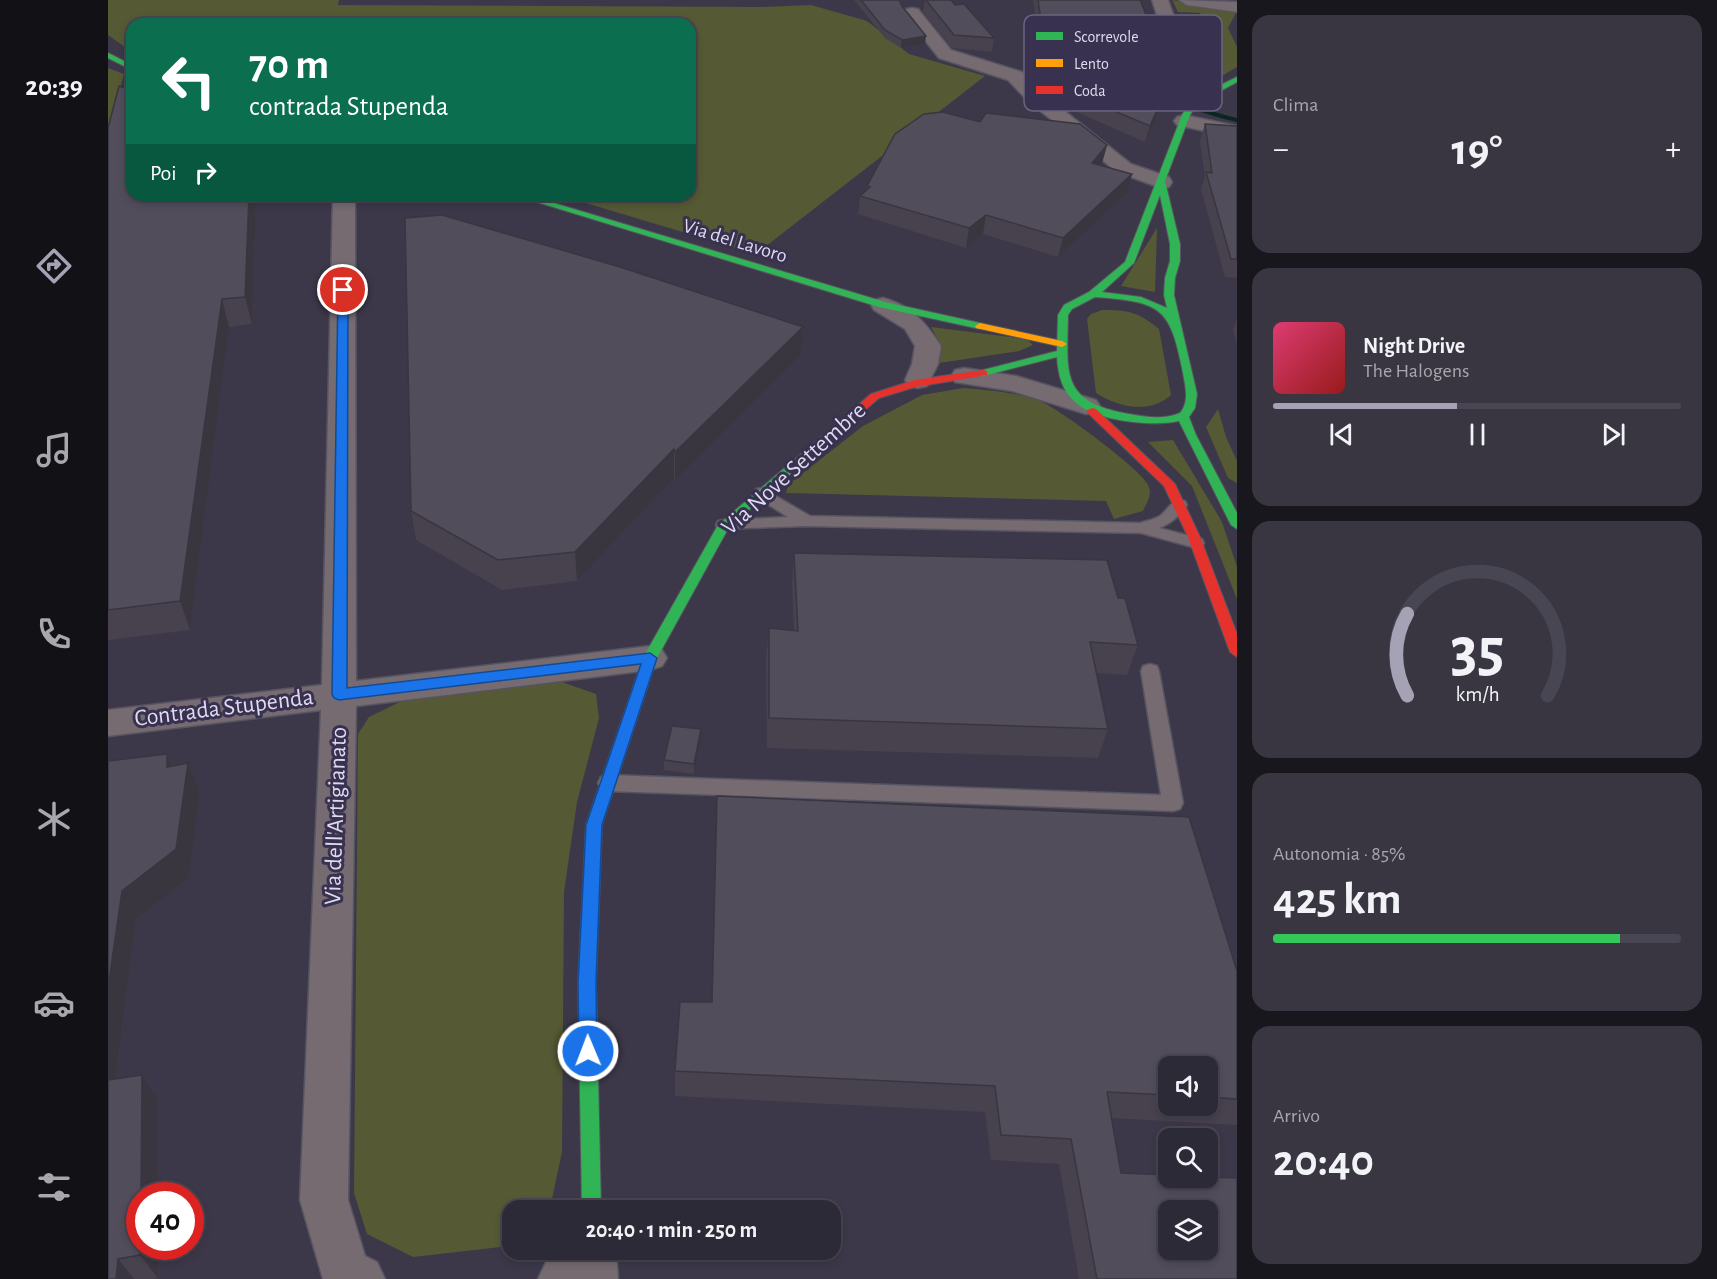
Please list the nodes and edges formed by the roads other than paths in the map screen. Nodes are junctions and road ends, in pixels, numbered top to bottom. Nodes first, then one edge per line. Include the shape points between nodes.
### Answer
1 (1160, 0) edge
2 (1187, 0) edge
3 (1237, 7) edge
4 (912, 13) dead end
5 (1166, 15) edge
6 (108, 56) edge
7 (126, 65) edge
8 (1237, 79) edge
9 (1024, 85) edge
10 (1222, 86) edge
11 (1237, 88) edge
12 (1222, 89) edge
13 (1053, 111) edge
14 (1188, 112) joint
15 (1237, 132) edge
16 (1161, 182) junction
17 (344, 201) edge
18 (538, 201) edge
19 (1087, 296) junction
20 (882, 305) junction
21 (1051, 309) dead end
22 (1008, 317) dead end
23 (942, 318) junction
24 (1175, 322) junction
25 (1062, 349) junction
26 (964, 376) junction
27 (918, 380) junction
28 (1086, 406) junction
29 (1183, 416) junction
30 (762, 493) junction
31 (1179, 505) junction
32 (807, 521) junction
33 (724, 525) junction
34 (1237, 525) edge
35 (1141, 528) junction
36 (1196, 543) junction
37 (1237, 652) edge
38 (650, 658) junction
39 (1150, 670) dead end
40 (339, 694) junction
41 (108, 723) edge
42 (608, 783) junction
43 (591, 1200) edge
44 (360, 1279) edge

1 - 5 street
2 - 3 street
4 - 9 street via 945,54 1015,76
6 - 7 main road
8 - 10 main road
11 - 12 main road
13 - 16 street via 1124,168
14 - 15 street
14 - 16 main road
16 - 19 main road via 1129,263
16 - 24 main road via 1175,244 1169,295
17 - 40 street, Via dell'Artigianato
18 - 20 main road, Via del Lavoro
19 - 21 main road
19 - 24 main road via 1144,302 1162,309
19 - 25 main road via 1068,307 1063,315
20 - 23 main road, Via del Lavoro
20 - 27 street via 914,324 928,346
22 - 23 main road, Via del Lavoro
23 - 25 main road, Via del Lavoro
24 - 29 main road via 1192,393 1191,406
25 - 26 main road, Via Nove Settembre via 1020,366
25 - 28 main road via 1068,389
26 - 27 main road, Via Nove Settembre
26 - 28 street, Via Nove Settembre via 1026,386
27 - 30 main road, Via Nove Settembre via 875,396
28 - 29 main road via 1126,418 1169,420
28 - 31 main road via 1169,484
29 - 34 main road
30 - 32 lane
30 - 33 main road, Via Nove Settembre
31 - 35 lane via 1165,520
31 - 36 main road
32 - 33 lane
32 - 35 lane
33 - 38 main road, Via Nove Settembre
35 - 36 lane
36 - 37 main road
38 - 40 street, Contrada Stupenda
38 - 42 main road, Via Nove Settembre
39 - 42 lane via 1173,803
40 - 41 street, Contrada Stupenda
40 - 44 street, Via dell'Artigianato via 324,1200 346,1275
42 - 43 main road, Via Nove Settembre via 594,825 587,983

